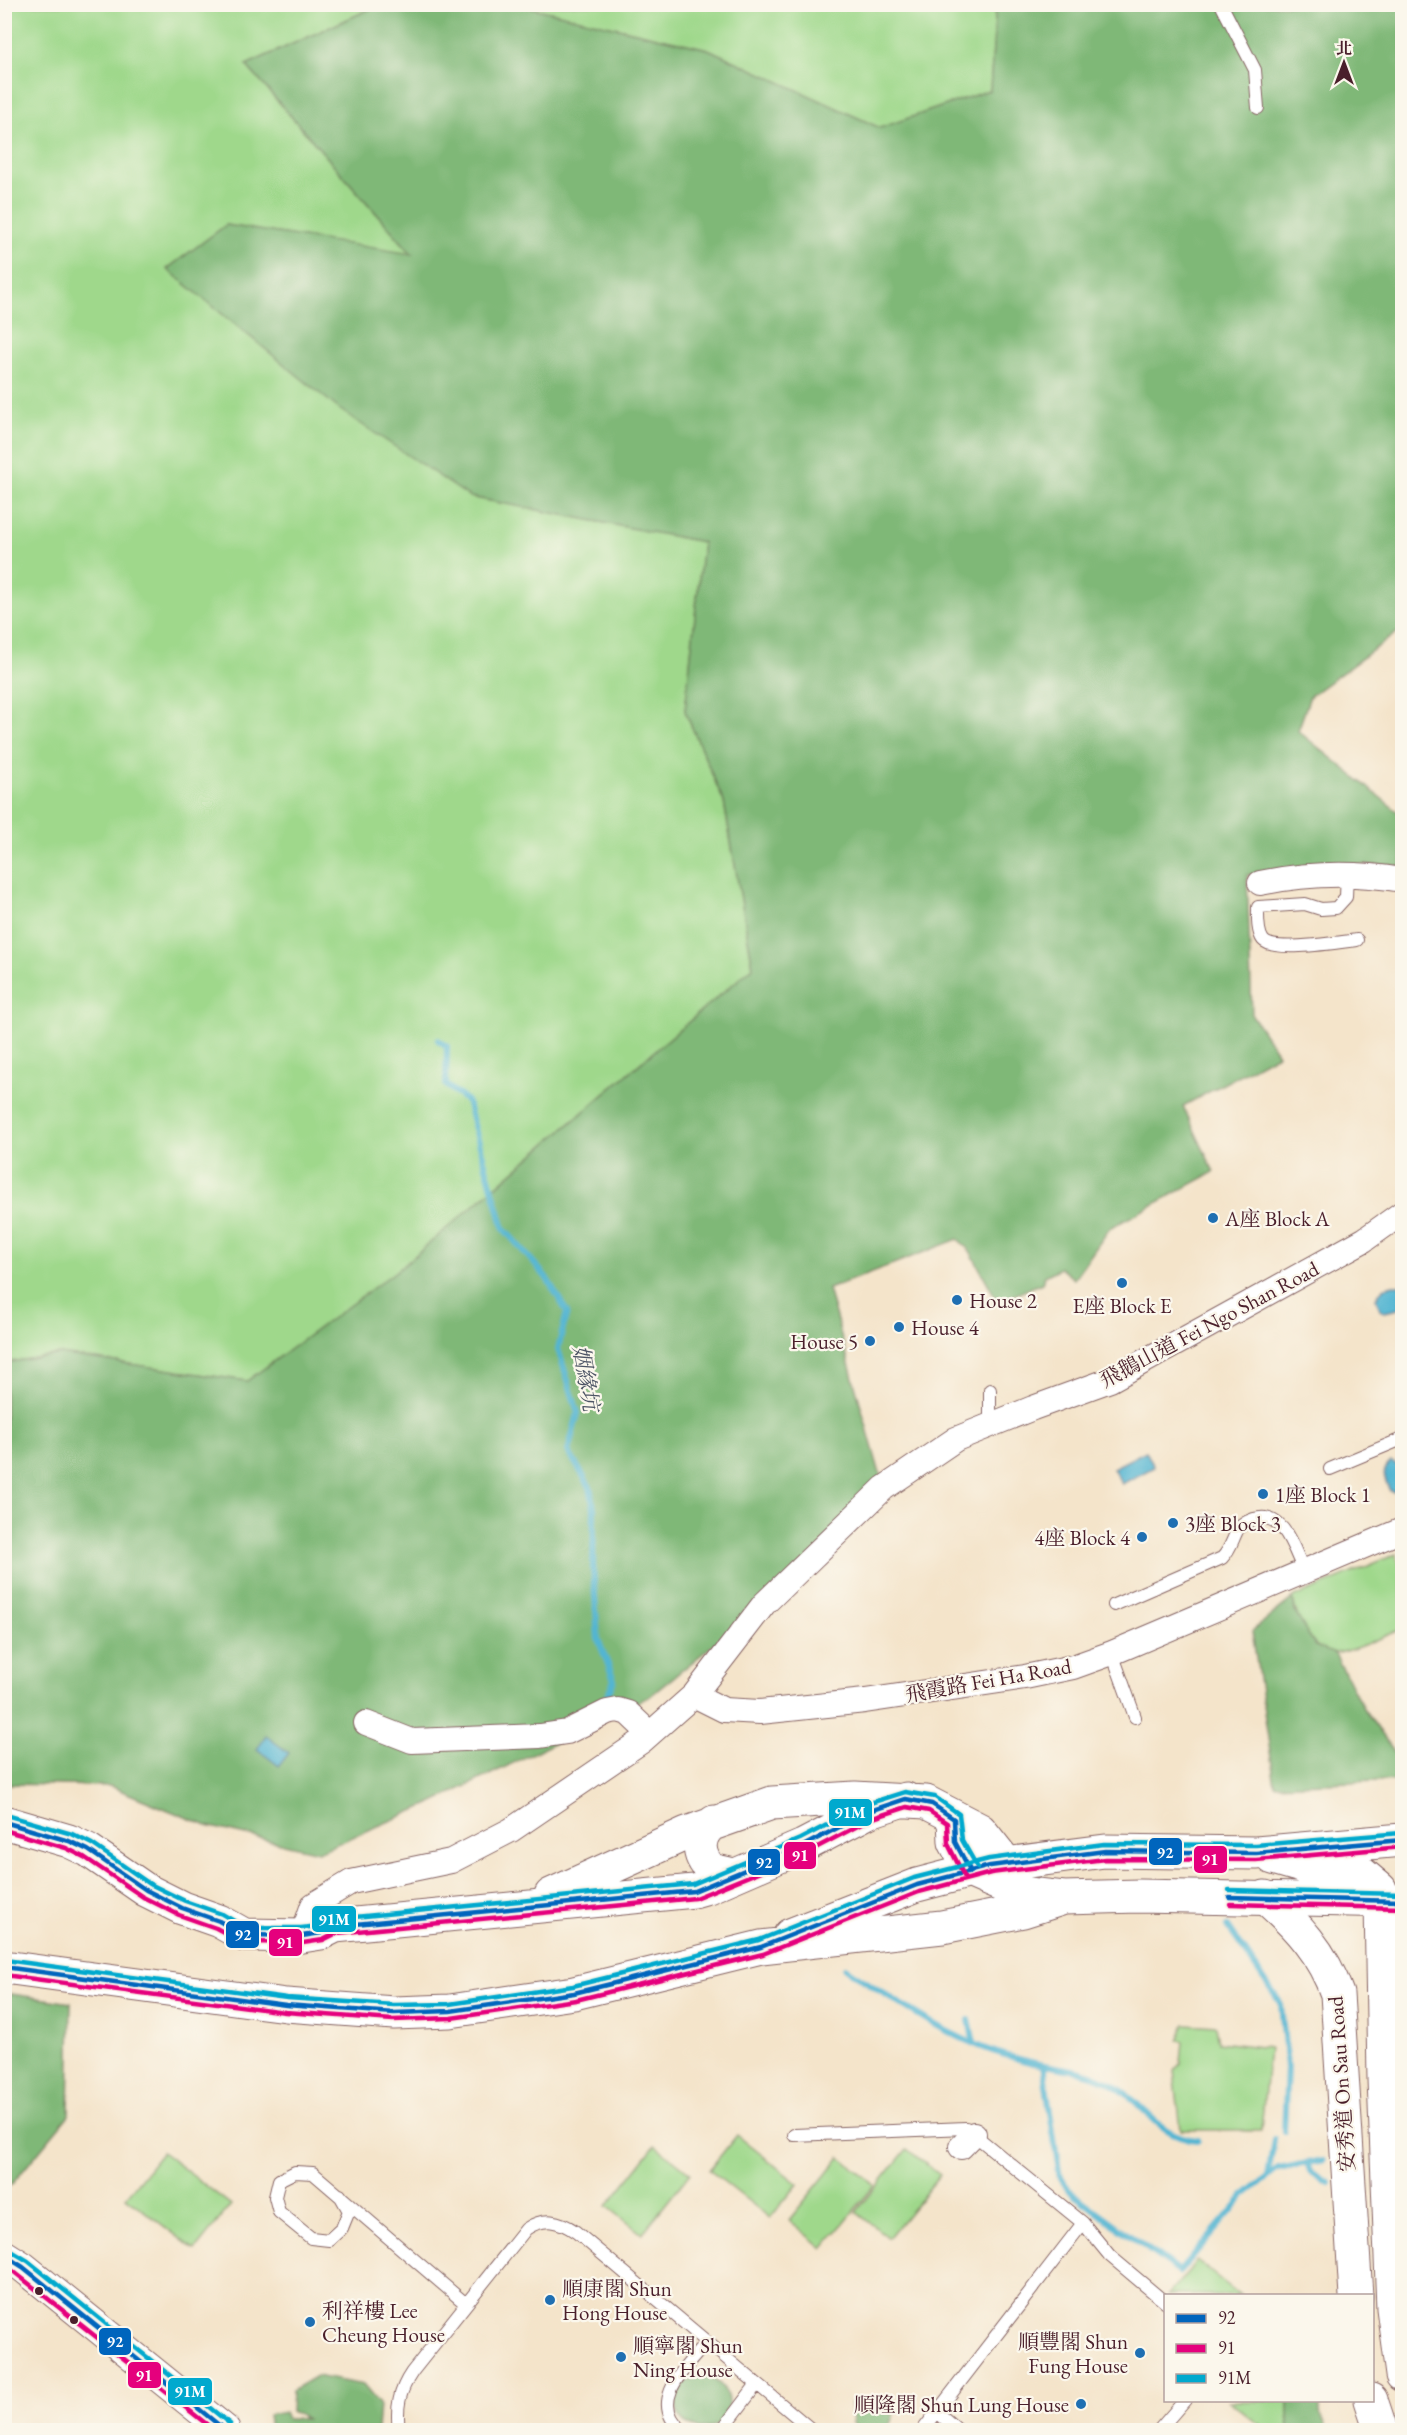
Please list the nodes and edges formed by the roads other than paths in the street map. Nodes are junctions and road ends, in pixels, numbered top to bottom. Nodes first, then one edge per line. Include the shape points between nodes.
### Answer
1 (1221, 4) edge
2 (1258, 108) dead end
3 (1347, 873) junction
4 (1402, 880) edge
5 (1260, 883) dead end
6 (1357, 940) dead end
7 (1402, 1213) edge
8 (990, 1390) dead end
9 (990, 1425) junction
10 (1402, 1439) edge
11 (1330, 1469) dead end
12 (1402, 1530) edge
13 (1304, 1571) junction
14 (1114, 1605) dead end
15 (1112, 1653) junction
16 (694, 1695) junction
17 (1135, 1717) dead end
18 (366, 1723) dead end
19 (650, 1734) junction
20 (906, 1799) junction
21 (954, 1819) junction
22 (4, 1822) edge
23 (714, 1822) junction
24 (1402, 1840) edge
25 (1256, 1853) junction
26 (1007, 1864) junction
27 (970, 1872) junction
28 (734, 1875) junction
29 (1265, 1897) junction
30 (1064, 1898) junction
31 (1392, 1901) edge
32 (528, 1905) junction
33 (314, 1927) junction
34 (1393, 1946) edge
35 (761, 1947) junction
36 (4, 1967) edge
37 (794, 2136) dead end
38 (340, 2195) junction
39 (1083, 2223) junction
40 (4, 2255) edge
41 (1379, 2262) edge
42 (1357, 2294) edge
43 (1164, 2301) edge
44 (466, 2304) junction
45 (706, 2343) junction
46 (1402, 2375) edge
47 (757, 2384) junction
48 (1183, 2402) edge
49 (1372, 2402) edge
50 (937, 2412) junction
51 (225, 2430) edge
52 (399, 2430) edge
53 (682, 2430) edge
54 (722, 2430) edge
55 (812, 2430) edge
56 (923, 2430) edge
57 (958, 2430) edge
58 (1159, 2430) edge
59 (1382, 2430) edge

1 - 2 lane via 1255,70
3 - 4 street
3 - 5 street
3 - 6 lane via 1346,897 1336,908 1305,904 1258,907 1259,933 1275,946
7 - 9 street, 飛鵝山道 Fei Ngo Shan Road via 1364,1240 1110,1380
8 - 9 lane
9 - 16 street, 飛鵝山道 Fei Ngo Shan Road via 956,1439 884,1488 764,1604
10 - 11 lane
12 - 13 street, 飛霞路 Fei Ha Road
13 - 14 lane via 1281,1525 1259,1517 1239,1528 1230,1550 1222,1558
13 - 15 street, 飛霞路 Fei Ha Road
15 - 16 street, 飛霞路 Fei Ha Road via 1073,1667 1025,1677 760,1712 724,1710
15 - 17 lane
16 - 19 street, 飛鵝山道 Fei Ngo Shan Road
18 - 19 street via 412,1741 540,1736 567,1732 618,1710 628,1713
19 - 33 street, 飛鵝山道 Fei Ngo Shan Road via 511,1830 444,1864 351,1882 313,1905
20 - 21 main road via 932,1804
20 - 23 main road via 772,1803
20 - 28 main road via 870,1811 803,1846
21 - 26 main road via 980,1830
21 - 27 main road via 956,1842
22 - 33 main road via 69,1841 147,1890 244,1935
23 - 28 main road via 701,1838 702,1857 712,1870
23 - 32 main road
24 - 25 main road
25 - 26 main road via 1105,1851
25 - 31 main road via 1318,1871 1361,1873
26 - 27 main road
27 - 30 main road via 1019,1893
27 - 35 main road via 917,1885
28 - 32 main road via 694,1891
29 - 30 main road
29 - 31 main road
29 - 41 main road, 安秀道 On Sau Road via 1312,1944 1331,1976 1340,2022 1342,2080
30 - 35 main road via 1023,1911 942,1927
31 - 34 main road, 安秀道 On Sau Road
32 - 33 main road
34 - 41 main road, 安秀道 On Sau Road via 1384,2079
35 - 36 main road via 574,1993 429,2012 286,2005
37 - 39 lane via 966,2128 967,2140
38 - 38 lane via 349,2211 342,2228 329,2240 311,2238 279,2212 275,2197 279,2180 295,2172 313,2173
38 - 44 lane
39 - 43 lane via 1110,2256
39 - 50 lane
40 - 51 street via 23,2266
41 - 42 main road, 安秀道 On Sau Road
41 - 46 main road, 安秀道 On Sau Road
44 - 45 lane via 526,2229 552,2220 576,2232
44 - 52 lane via 405,2382 398,2406
45 - 47 lane
45 - 53 lane via 675,2381 668,2398 670,2415
47 - 54 lane
47 - 55 lane
48 - 58 lane
49 - 59 main road
50 - 56 lane
50 - 57 lane

